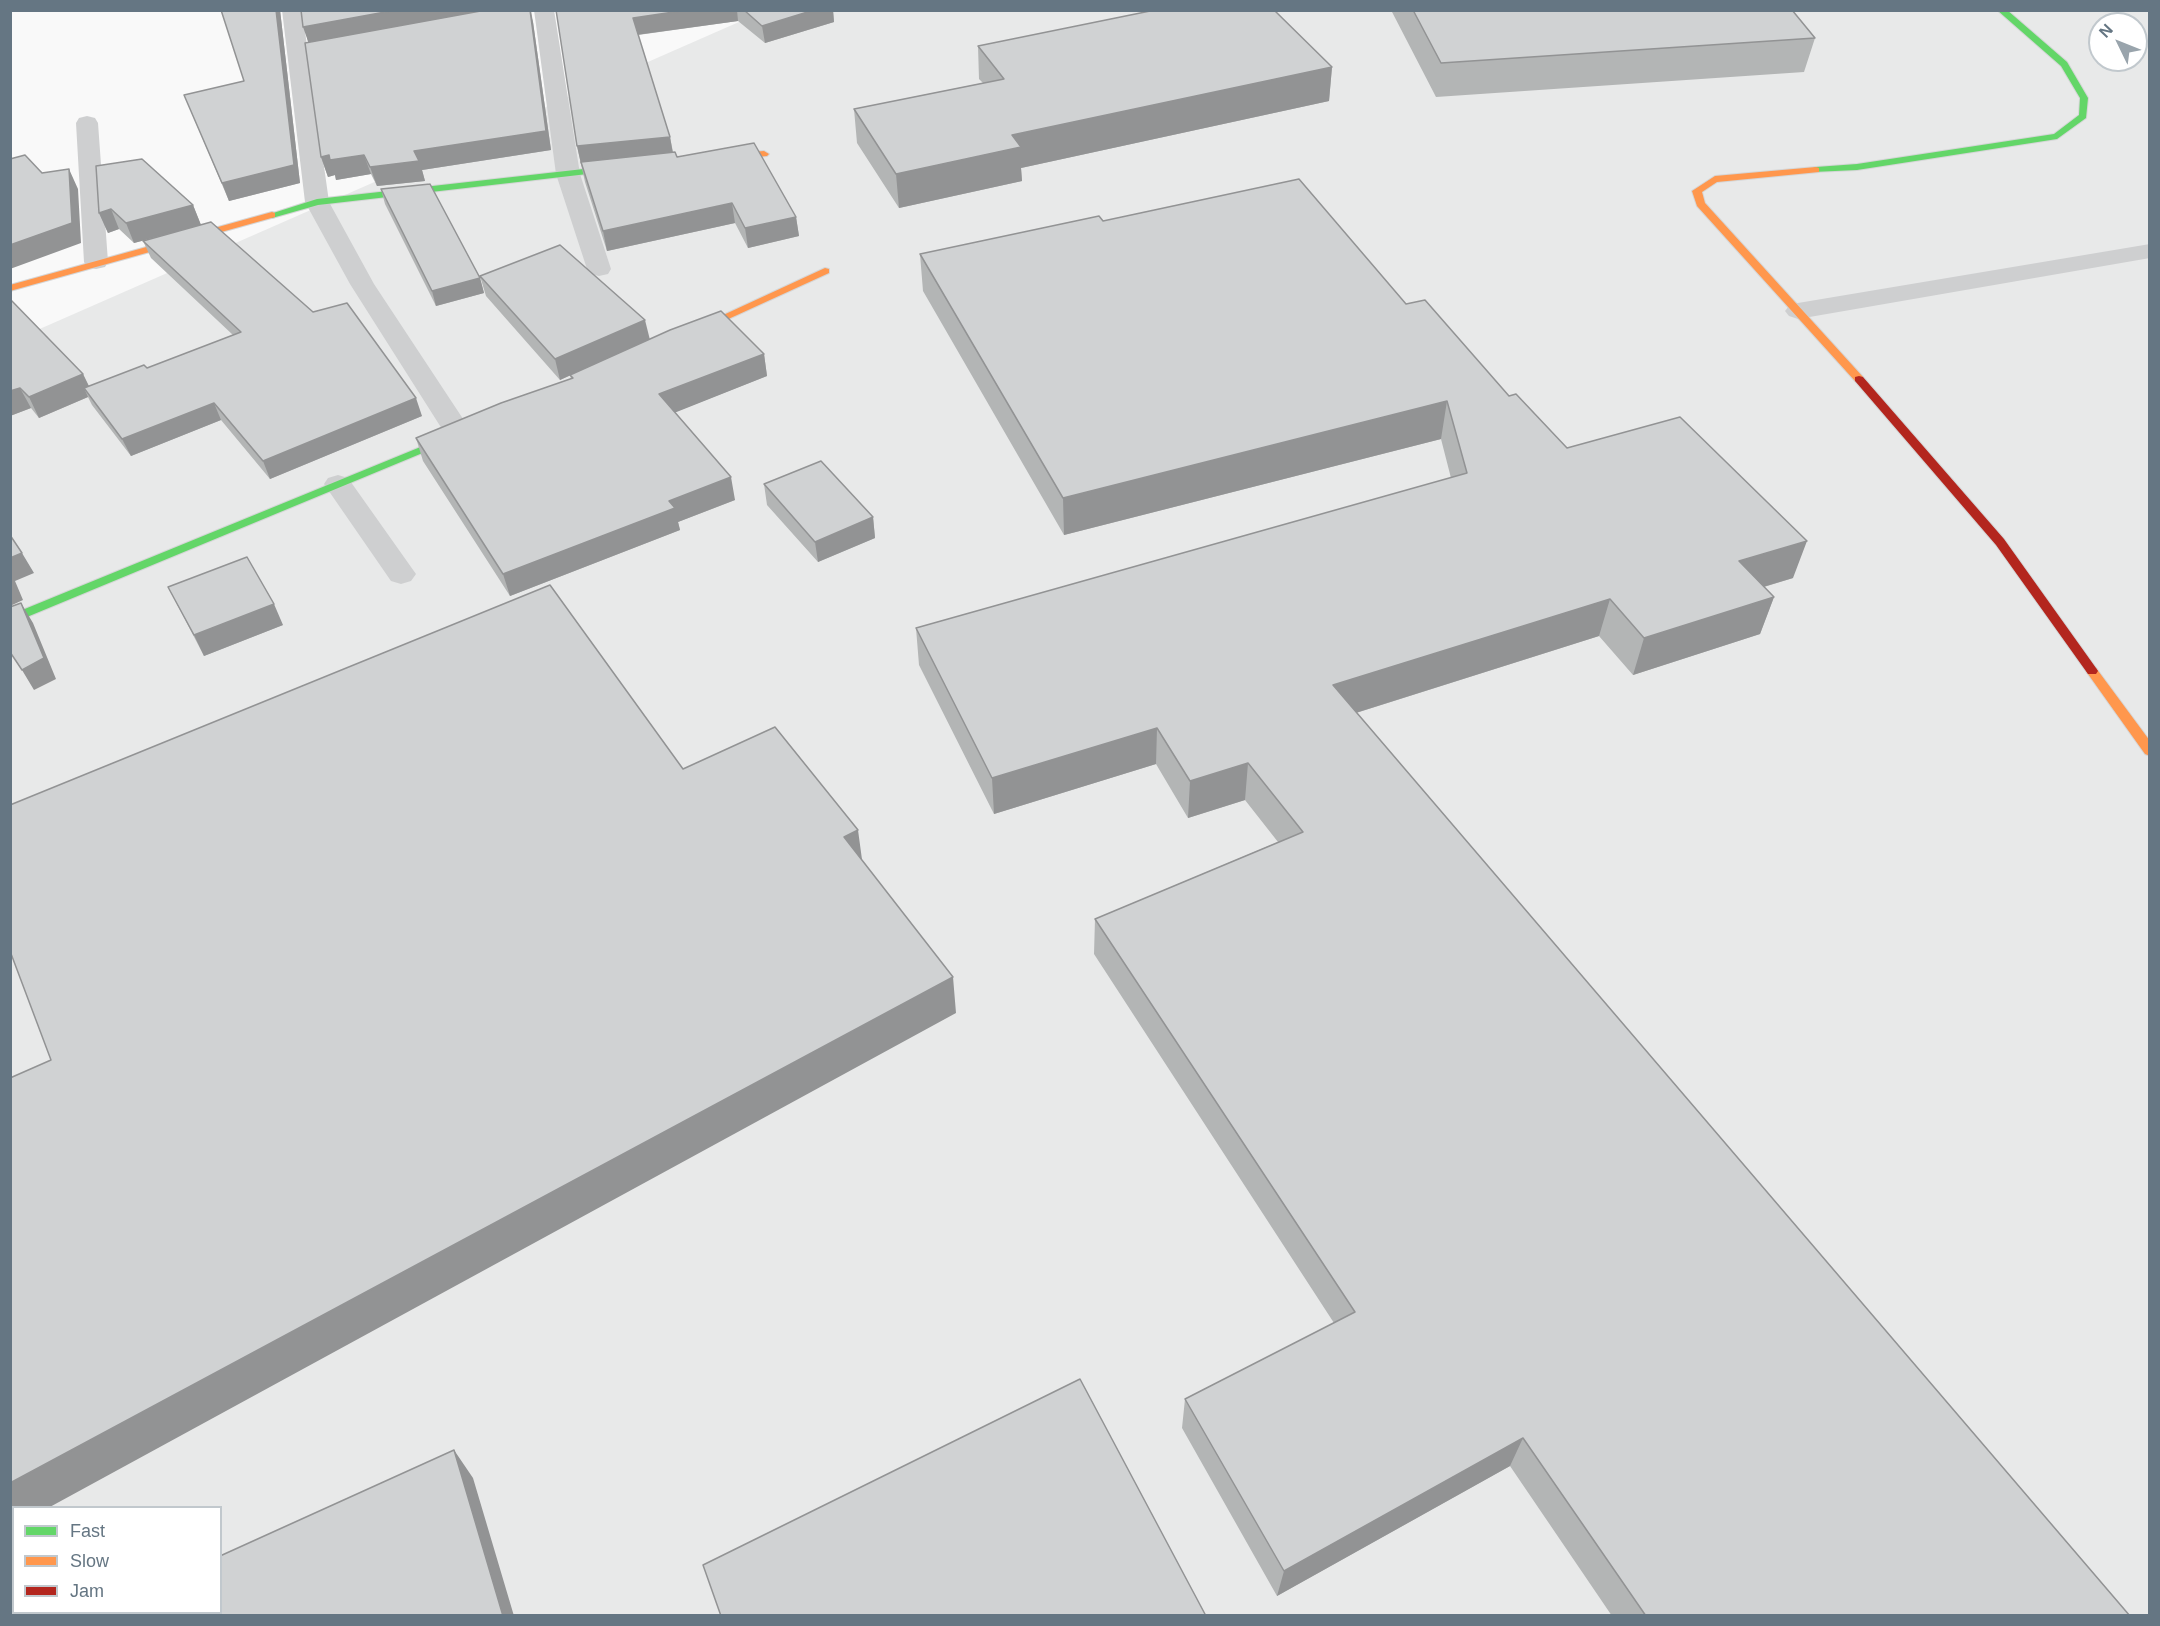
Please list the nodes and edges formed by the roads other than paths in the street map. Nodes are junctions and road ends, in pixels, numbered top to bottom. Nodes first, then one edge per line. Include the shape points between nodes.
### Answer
1 (292, 10) edge
2 (546, 11) edge
3 (2004, 11) edge
4 (521, 15) edge
5 (322, 51) edge
6 (299, 55) junction
7 (87, 123) dead end
8 (764, 154) dead end
9 (698, 160) edge
10 (644, 165) edge
11 (568, 174) junction
12 (317, 202) junction
13 (2150, 251) edge
14 (96, 262) junction
15 (599, 269) dead end
16 (825, 271) dead end
17 (10, 288) edge
18 (1797, 311) junction
19 (676, 340) edge
20 (465, 431) joint
21 (338, 484) junction
22 (401, 574) dead end
23 (10, 620) edge
24 (2150, 751) edge

1 - 6 street
2 - 4 street
2 - 11 street
3 - 18 street via 2064,64 2084,98 2083,116 2057,136 1857,167 1715,180 1697,191 1700,204
5 - 6 street
6 - 12 street
7 - 14 street
8 - 9 street
10 - 11 street
11 - 12 street
11 - 15 street
12 - 14 street
12 - 20 street via 362,284
13 - 18 street
14 - 17 street
16 - 19 street
18 - 24 street via 2000,542
20 - 21 street
21 - 22 street
21 - 23 street

